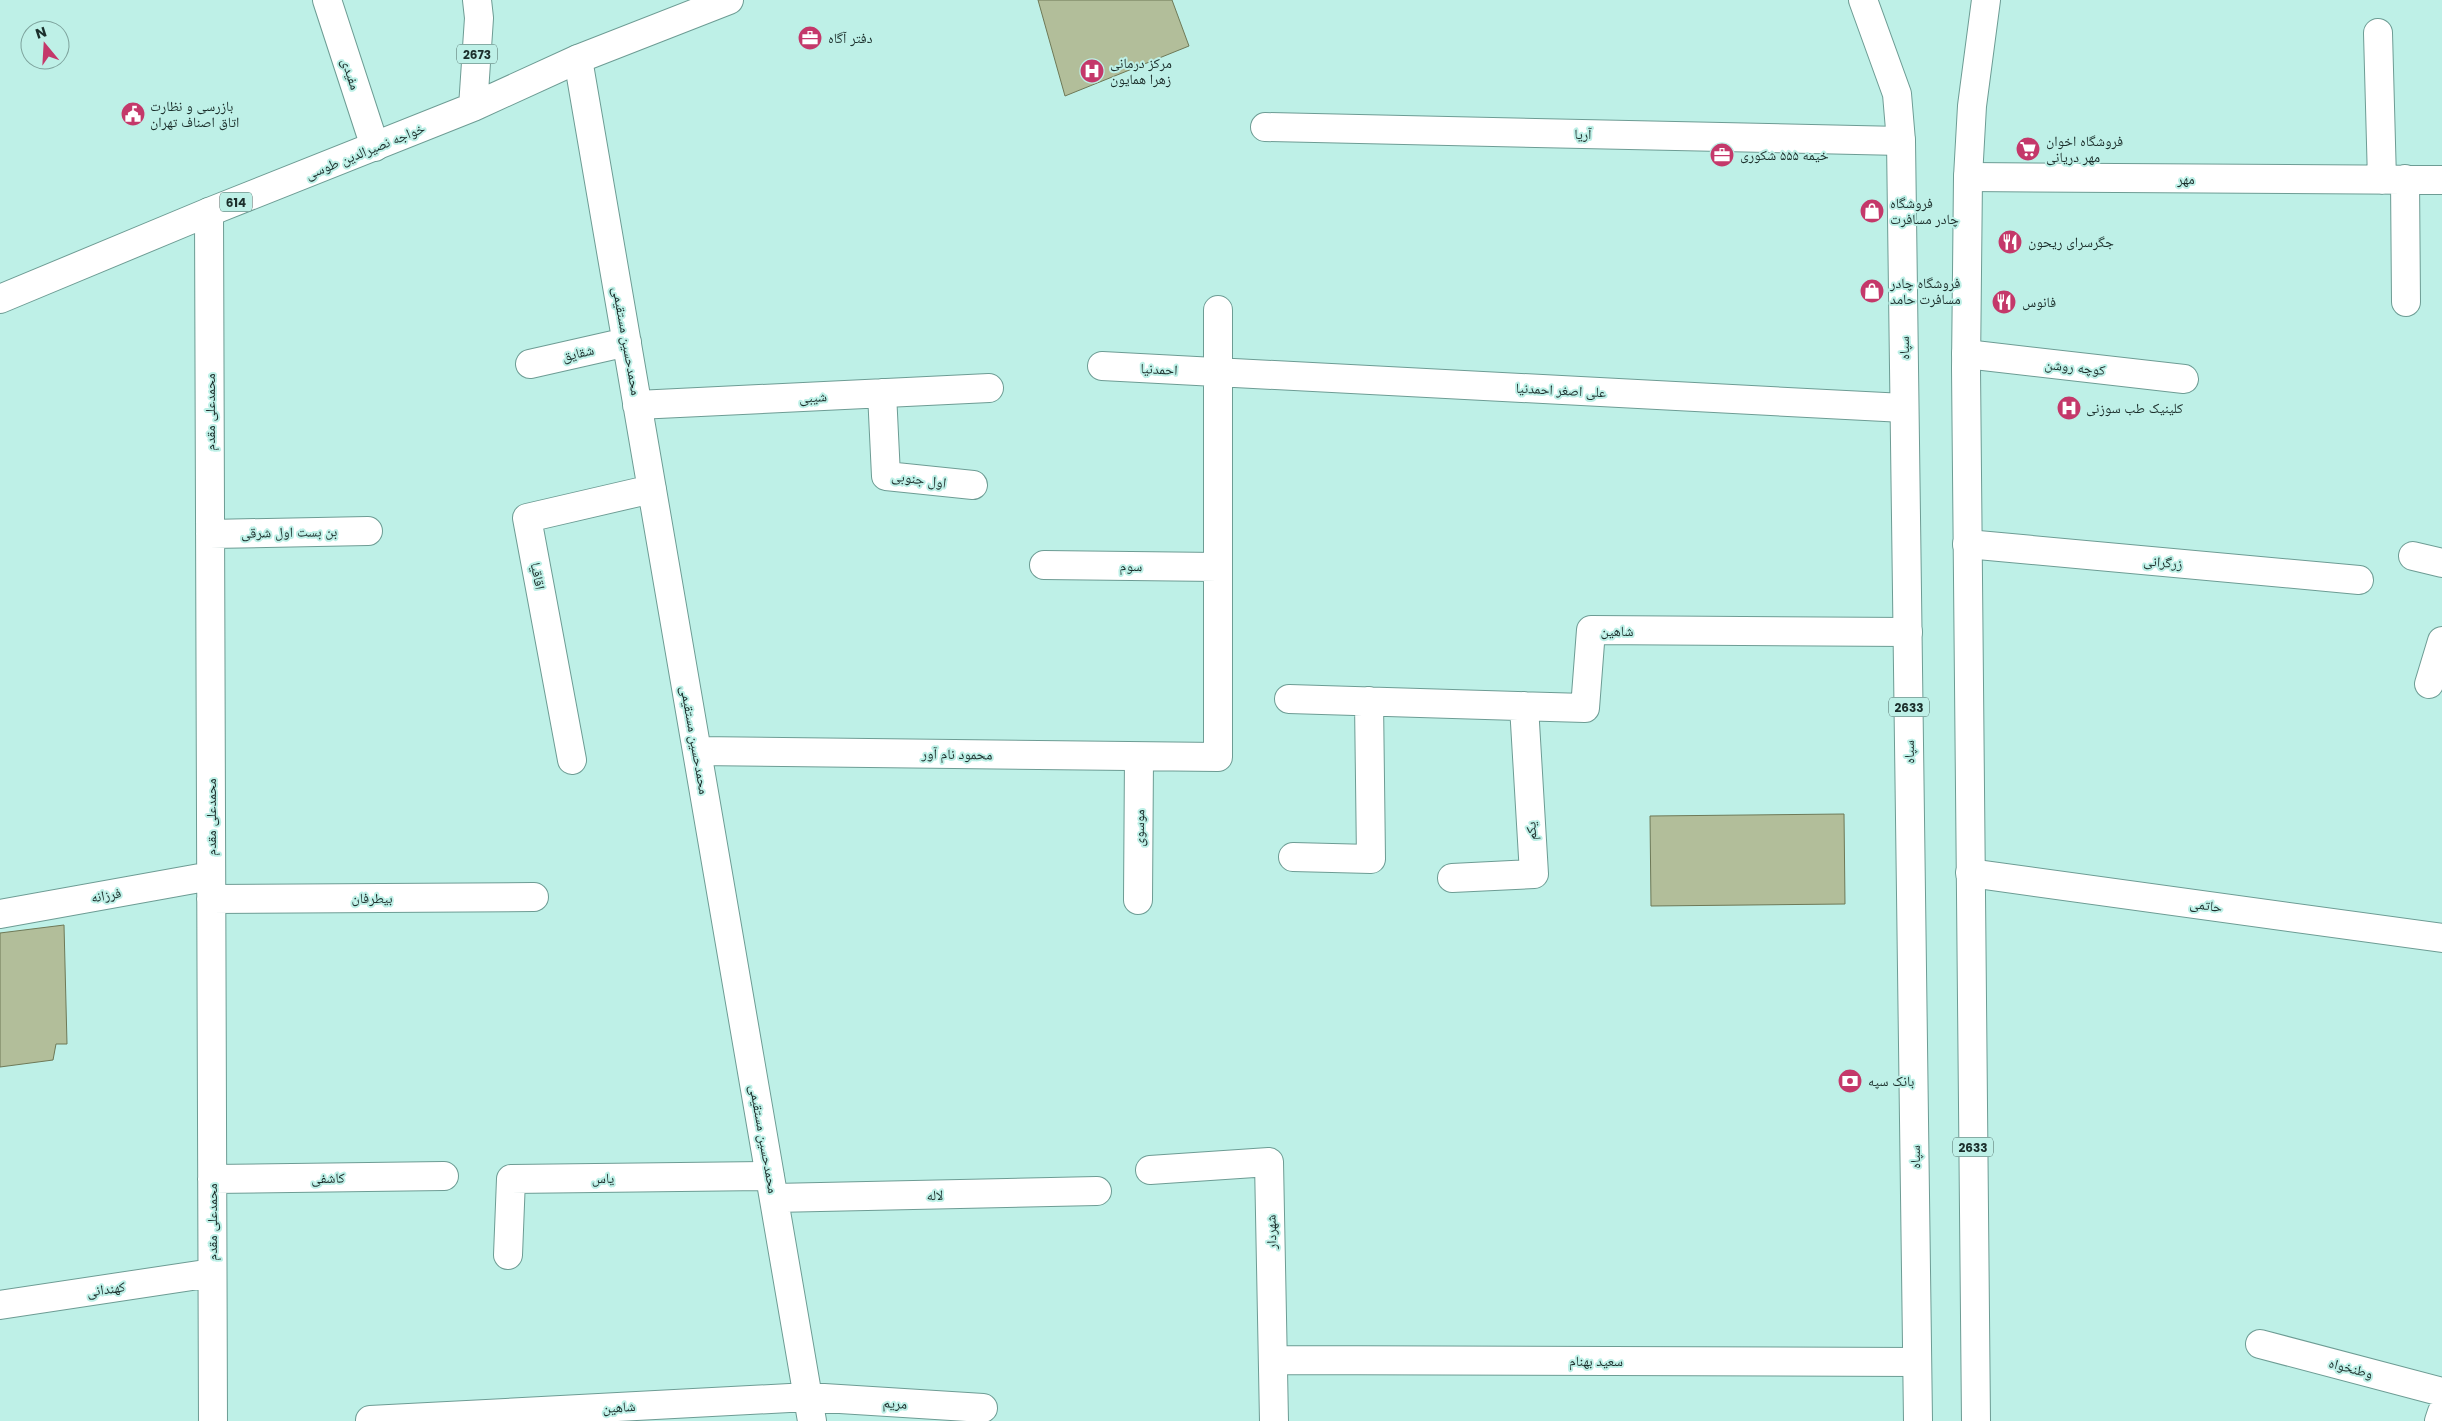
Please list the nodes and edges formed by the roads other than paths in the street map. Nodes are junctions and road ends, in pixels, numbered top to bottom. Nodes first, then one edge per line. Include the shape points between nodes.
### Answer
1 (328, 0) edge
2 (477, 0) edge
3 (729, 0) edge
4 (1863, 0) edge
5 (1986, 0) edge
6 (2378, 33) dead end
7 (578, 59) junction
8 (473, 107) junction
9 (1265, 127) dead end
10 (1901, 140) junction
11 (375, 147) junction
12 (1968, 177) junction
13 (2393, 180) junction
14 (2442, 180) edge
15 (209, 212) junction
16 (0, 299) edge
17 (2406, 302) dead end
18 (1218, 310) dead end
19 (627, 342) junction
20 (1966, 354) junction
21 (530, 364) dead end
22 (1102, 366) dead end
23 (1217, 372) junction
24 (2184, 379) dead end
25 (989, 388) dead end
26 (882, 393) junction
27 (637, 406) junction
28 (1904, 408) junction
29 (973, 486) dead end
30 (652, 489) junction
31 (368, 531) dead end
32 (210, 534) junction
33 (1967, 544) junction
34 (2413, 556) dead end
35 (2442, 563) edge
36 (1044, 565) dead end
37 (1217, 567) junction
38 (2359, 580) dead end
39 (1908, 632) junction
40 (2442, 641) edge
41 (2429, 684) dead end
42 (1289, 699) dead end
43 (1368, 701) junction
44 (1524, 706) junction
45 (697, 751) junction
46 (1139, 757) junction
47 (572, 760) dead end
48 (1293, 857) dead end
49 (1970, 873) junction
50 (1452, 878) dead end
51 (211, 887) junction
52 (534, 897) dead end
53 (1138, 900) dead end
54 (0, 914) edge
55 (2442, 938) edge
56 (1150, 1170) dead end
57 (444, 1176) dead end
58 (212, 1179) junction
59 (772, 1187) junction
60 (1097, 1191) dead end
61 (508, 1255) dead end
62 (212, 1273) junction
63 (0, 1305) edge
64 (2260, 1344) dead end
65 (1274, 1360) junction
66 (1918, 1362) junction
67 (2442, 1392) edge
68 (983, 1408) dead end
69 (810, 1409) edge
70 (2442, 1412) edge
71 (370, 1420) edge
72 (212, 1421) edge
73 (1274, 1421) edge
74 (1918, 1421) edge
75 (1976, 1421) edge
76 (2439, 1421) edge

1 - 11 street, مفیدی
2 - 8 street, 2673 via 479,18
3 - 7 street, خواجه نصیرالدین طوسی / 614
4 - 10 street, سپاه / 2633 via 1897,94
5 - 12 street, 2633 via 1972,106
6 - 13 street
7 - 8 street, خواجه نصیرالدین طوسی / 614
7 - 19 street, محمدحسین مستقیمی
8 - 11 street, خواجه نصیرالدین طوسی / 614
9 - 10 street, آریا
10 - 28 street, سپاه / 2633
11 - 15 street, خواجه نصیرالدین طوسی / 614
12 - 13 street, مهر
12 - 20 street, 2633
13 - 14 street, مهر
13 - 17 street
15 - 16 street, خواجه نصیرالدین طوسی / 614
15 - 32 street, محمدعلی مقدم
18 - 23 street
19 - 21 street, شقایق
19 - 27 street, محمدحسین مستقیمی
20 - 24 street, کوچه روشن
20 - 33 street, 2633
22 - 23 street, احمدنیا
23 - 28 street, علی اصغر احمدنیا
23 - 37 street
25 - 26 street, شیبی
26 - 27 street, شیبی
26 - 29 street, اول جنوبی via 886,476
27 - 30 street, محمدحسین مستقیمی
28 - 39 street, سپاه / 2633
30 - 45 street, محمدحسین مستقیمی
30 - 47 street, اقاقیا via 527,518
31 - 32 street, بن بست اول شرقی
32 - 51 street, محمدعلی مقدم
33 - 38 street, زرگرانی
33 - 49 street, 2633
34 - 35 street
36 - 37 street, سوم
37 - 46 street, محمود نام آور via 1218,757
39 - 44 street, شاهین via 1591,630 1585,708
39 - 66 street, سپاه / 2633
40 - 41 street
42 - 43 street, شاهین
43 - 44 street, شاهین
43 - 48 street via 1371,859
44 - 50 street, یکم via 1534,874
45 - 46 street, محمود نام آور
45 - 59 street, محمدحسین مستقیمی
46 - 53 street, موسوی
49 - 55 street, حاتمی
49 - 75 street, 2633
51 - 52 street, بیطرفان
51 - 54 street, فرزانه
51 - 58 street, محمدعلی مقدم
56 - 65 street, شهردار via 1269,1162
57 - 58 street, کاشفی
58 - 62 street, محمدعلی مقدم
59 - 60 street, لاله
59 - 61 street, یاس via 511,1179
59 - 69 street, محمدحسین مستقیمی
62 - 63 street, کهندانی
62 - 72 street, محمدعلی مقدم
64 - 67 street, وطنخواه
65 - 66 street, سعید بهنام
65 - 73 street, شهردار
66 - 74 street, سپاه / 2633
68 - 69 street, مریم
69 - 71 street, شاهین
70 - 76 street

